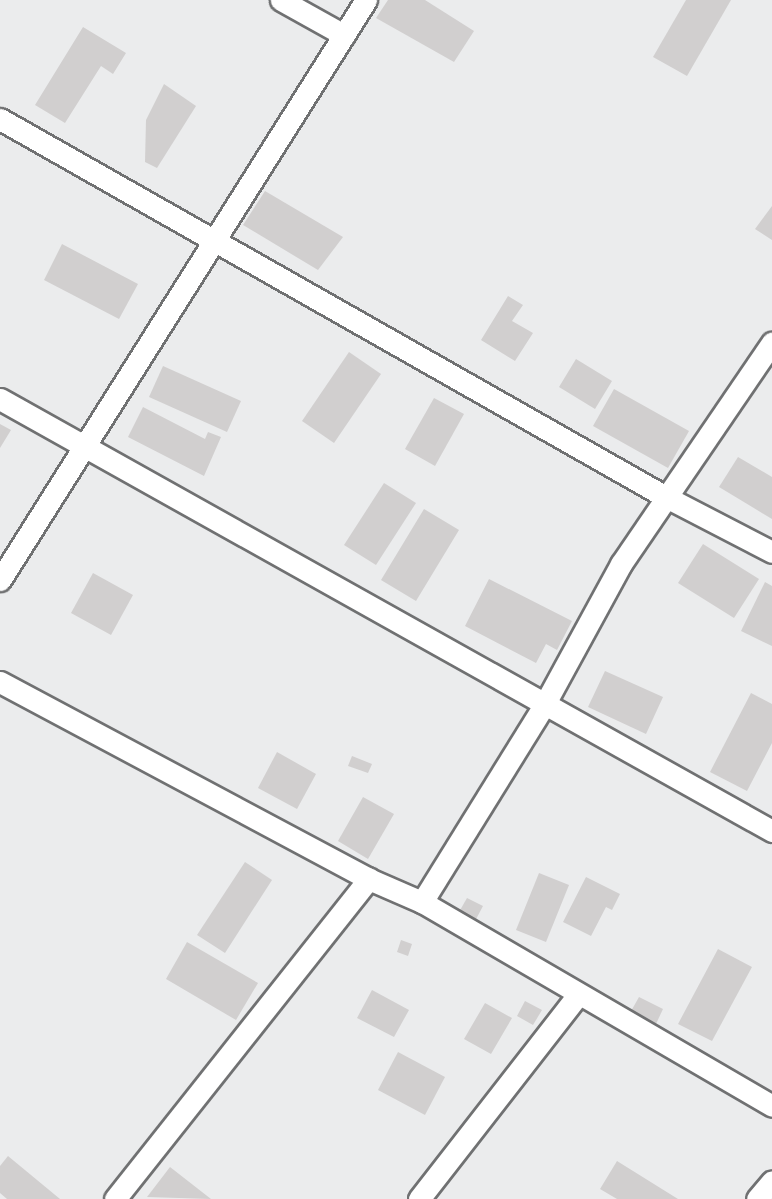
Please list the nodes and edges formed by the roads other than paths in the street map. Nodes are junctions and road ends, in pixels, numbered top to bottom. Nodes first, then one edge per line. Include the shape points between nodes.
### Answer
1 (281, 0) edge
2 (366, 0) edge
3 (344, 35) junction
4 (0, 119) edge
5 (215, 240) junction
6 (772, 343) edge
7 (0, 399) edge
8 (84, 447) junction
9 (666, 497) junction
10 (772, 552) edge
11 (0, 580) edge
12 (0, 682) edge
13 (543, 707) junction
14 (772, 831) edge
15 (369, 879) junction
16 (422, 902) junction
17 (577, 996) junction
18 (772, 1106) edge
19 (772, 1181) edge
20 (115, 1199) edge
21 (419, 1199) edge
22 (757, 1199) edge

1 - 3 street
2 - 3 street
3 - 5 street
4 - 5 street
5 - 8 street
5 - 9 street
6 - 9 street
7 - 8 street
8 - 11 street
8 - 13 street
9 - 10 street
9 - 13 street via 621,564
12 - 15 street
13 - 14 street
13 - 16 street
15 - 16 street
15 - 20 street
16 - 17 street
17 - 18 street
17 - 21 street
19 - 22 street

